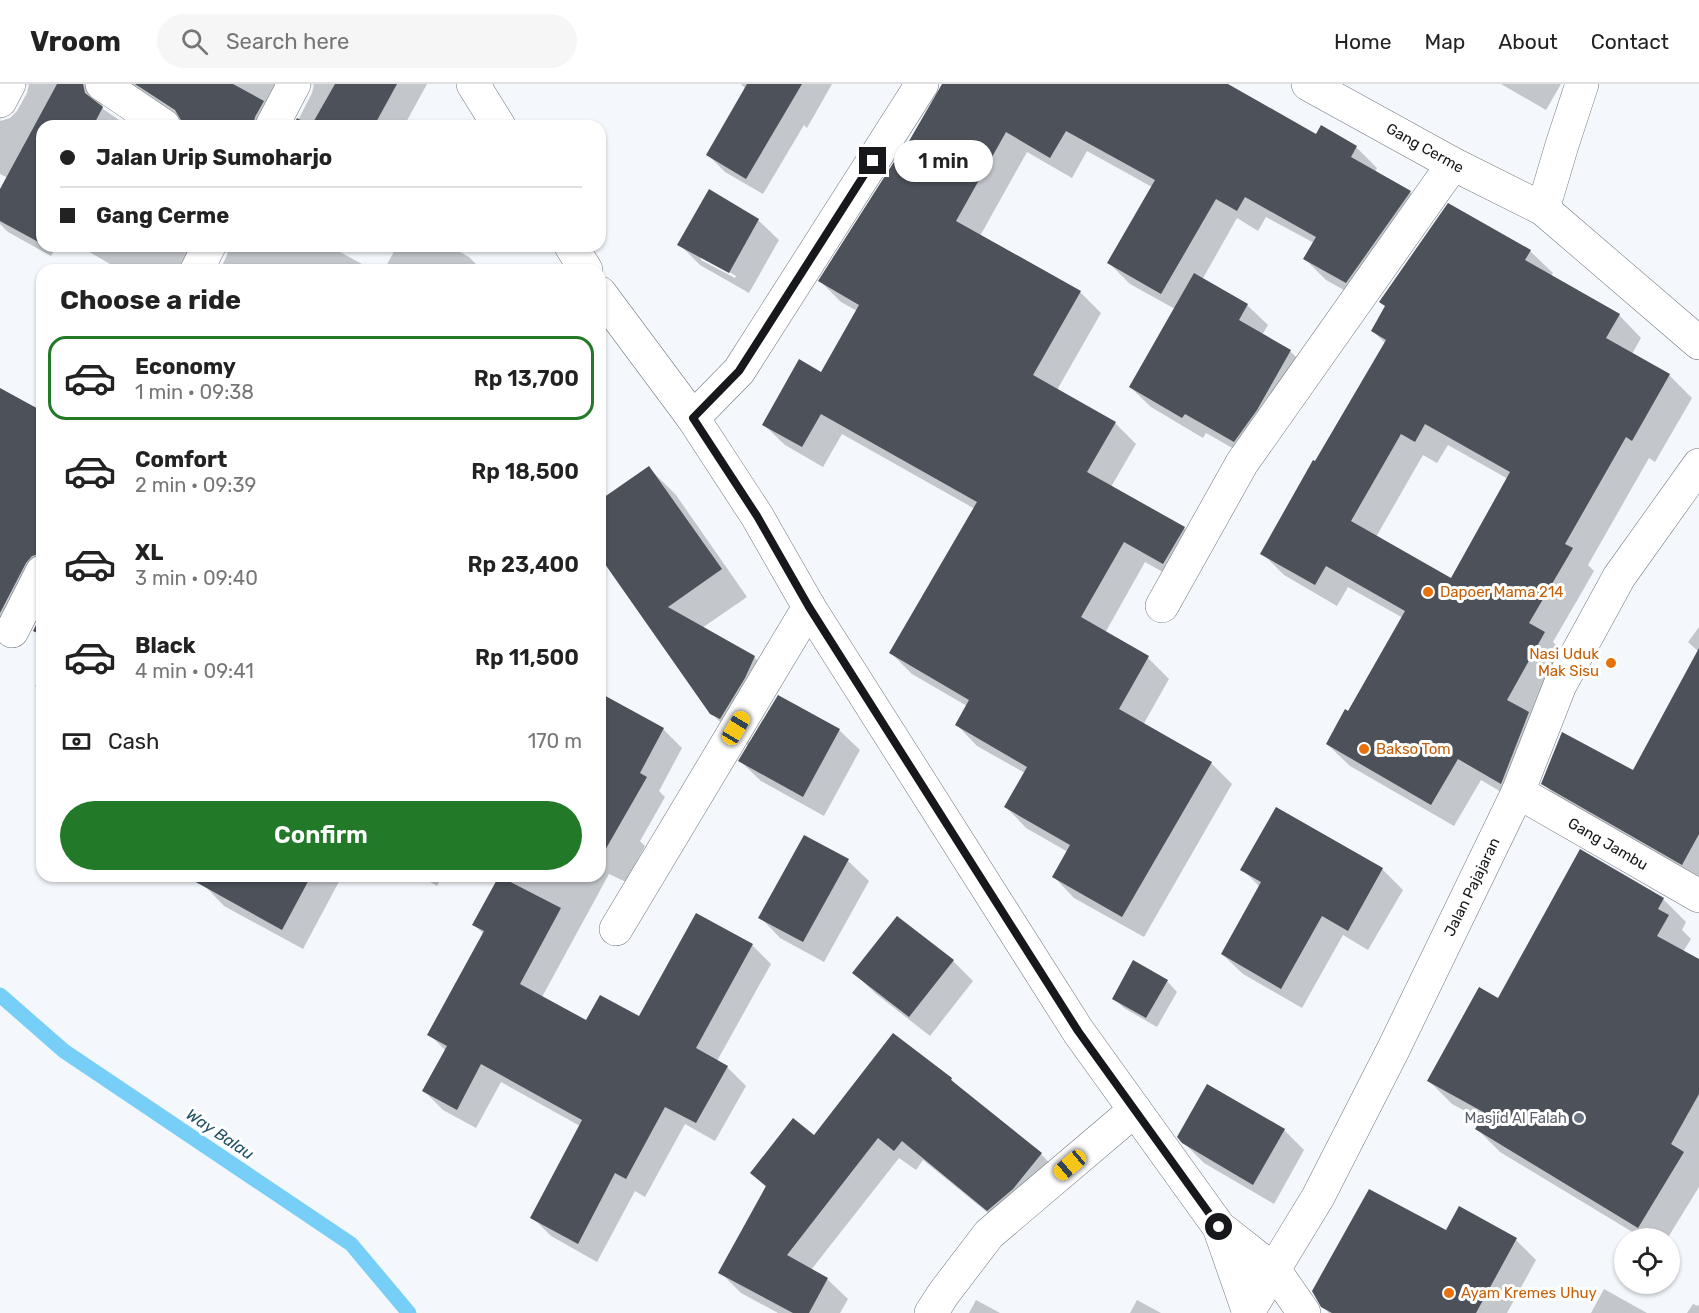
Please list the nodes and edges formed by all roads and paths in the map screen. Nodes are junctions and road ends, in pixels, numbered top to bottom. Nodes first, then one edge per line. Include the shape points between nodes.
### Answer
1 (9, 84) edge
2 (102, 84) edge
3 (294, 84) edge
4 (473, 84) edge
5 (922, 84) edge
6 (1308, 84) edge
7 (1582, 84) edge
8 (0, 100) edge
9 (155, 120) edge
10 (275, 120) edge
11 (495, 120) edge
12 (1453, 164) junction
13 (1543, 209) junction
14 (606, 301) edge
15 (1699, 343) edge
16 (693, 418) junction
17 (1699, 465) edge
18 (36, 584) edge
19 (1162, 606) dead end
20 (809, 607) junction
21 (12, 631) dead end
22 (1518, 792) junction
23 (1699, 896) edge
24 (616, 929) dead end
25 (1135, 1110) junction
26 (1219, 1227) junction
27 (1275, 1271) junction
28 (1249, 1312) edge
29 (931, 1313) edge
30 (1304, 1313) edge

1 - 8 street
2 - 9 street
3 - 10 street
4 - 11 street
5 - 16 street via 739,371
6 - 12 street, Gang Cerme
7 - 13 street
12 - 13 street, Gang Cerme
12 - 19 street via 1242,463
13 - 15 street, Gang Cerme
14 - 16 street
16 - 20 street via 757,516
17 - 22 street, Jalan Pajajaran via 1619,577 1560,685
18 - 21 street
20 - 24 street
20 - 25 street via 1078,1031
22 - 23 street, Gang Jambu
22 - 27 street, Jalan Pajajaran via 1394,1050
25 - 26 street
25 - 29 street via 989,1234
26 - 27 street
26 - 28 street
27 - 28 street, Jalan Pajajaran
27 - 30 street

